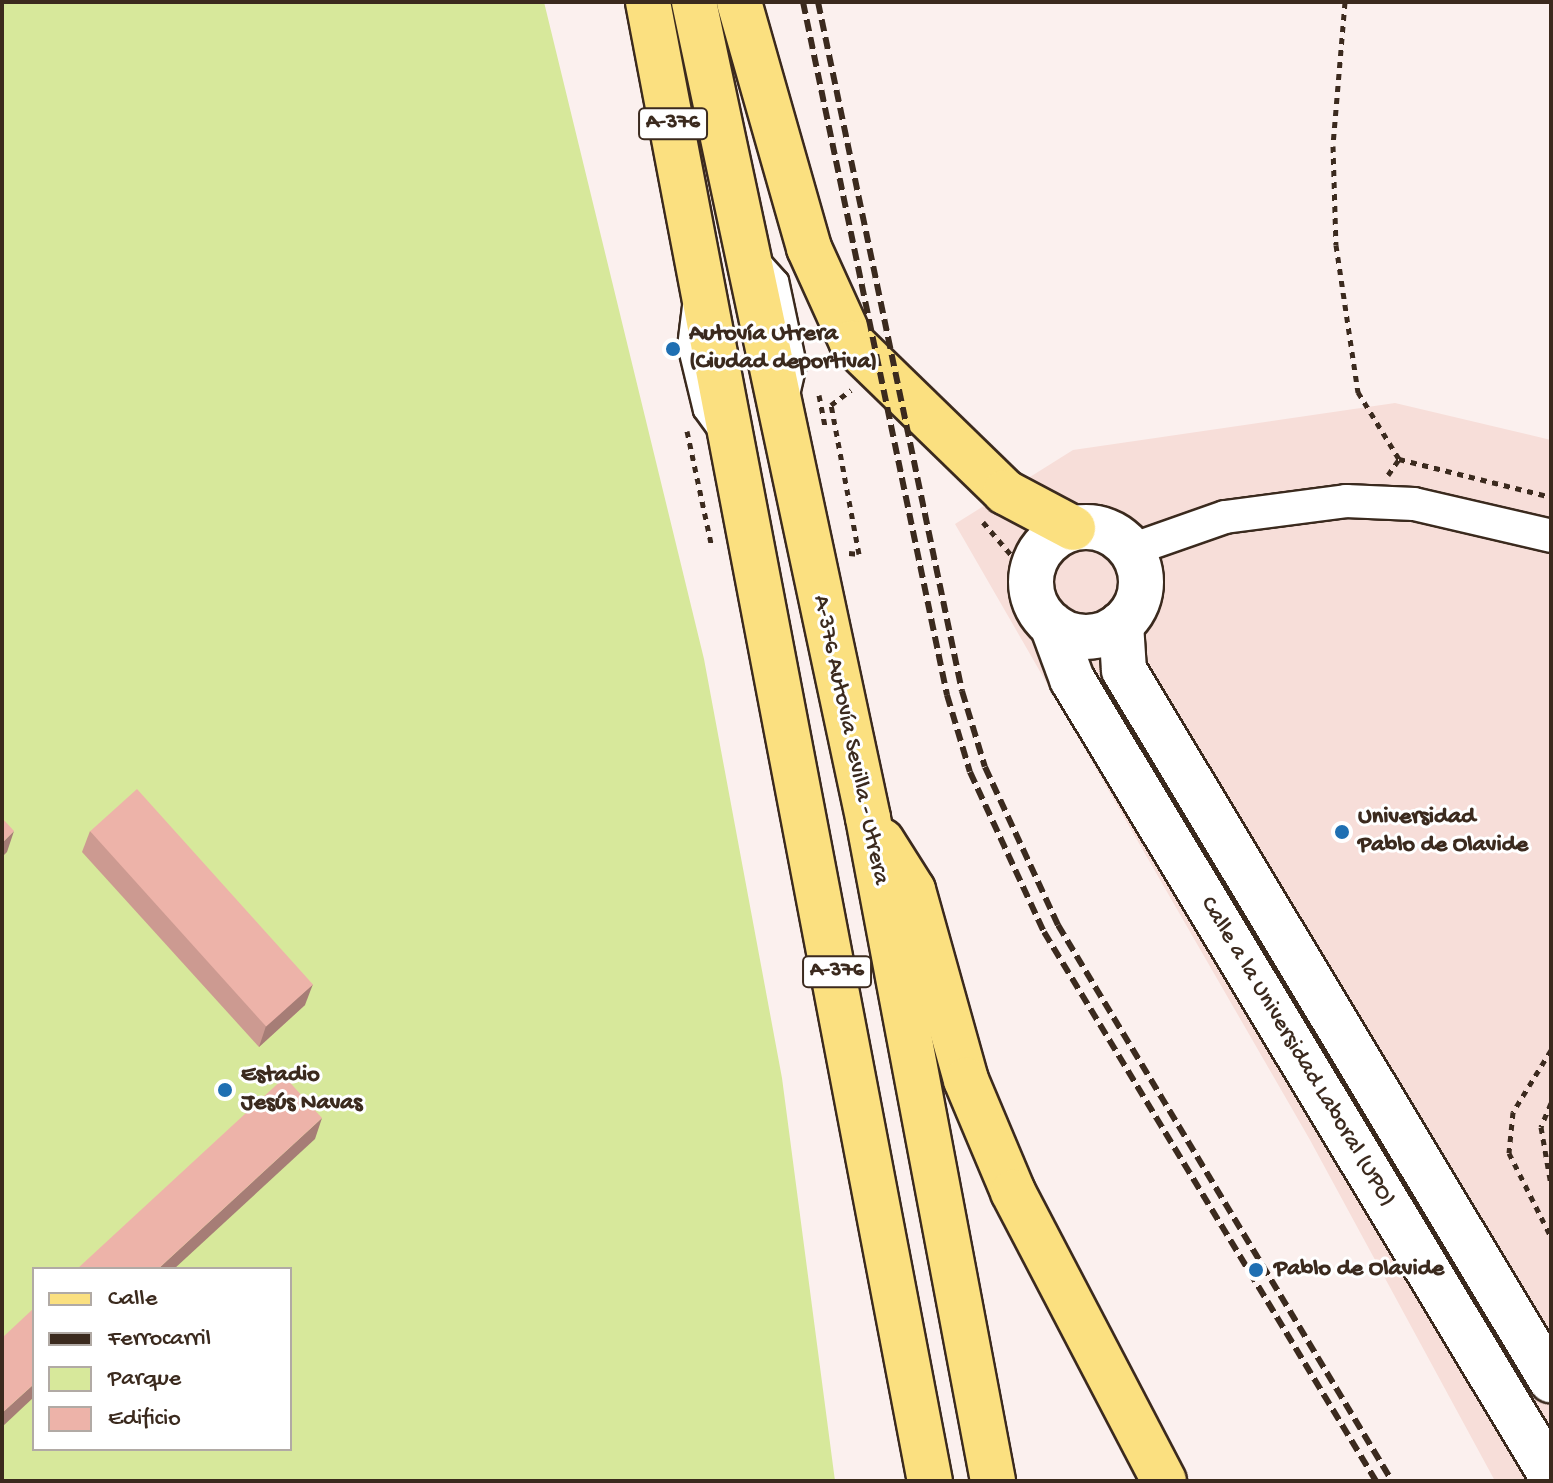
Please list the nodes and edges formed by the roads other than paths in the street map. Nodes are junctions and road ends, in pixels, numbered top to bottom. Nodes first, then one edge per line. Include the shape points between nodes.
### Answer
1 (648, 2) edge
2 (694, 2) edge
3 (739, 2) edge
4 (1073, 528) junction
5 (1551, 536) edge
6 (1131, 550) junction
7 (1121, 624) junction
8 (1052, 625) junction
9 (868, 818) junction
10 (1329, 1010) junction
11 (1287, 1035) junction
12 (1551, 1380) edge
13 (1551, 1475) edge
14 (930, 1481) edge
15 (993, 1481) edge
16 (1164, 1481) edge

1 - 14 main road, A-376 via 741,463
2 - 9 main road, A-376 Autovía Sevilla - Utrera / A-376
3 - 4 main road via 809,248 852,343 1005,492
4 - 6 street via 1100,528
4 - 8 street via 1041,549 1031,578 1035,603
5 - 6 street via 1414,504 1346,501 1225,517
6 - 7 street via 1140,593
7 - 8 street via 1081,637
7 - 10 street, Calle a la Universidad Laboral (UPO) via 1124,670
8 - 11 street, Calle a la Universidad Laboral (UPO) via 1072,679
9 - 15 main road, A-376 Autovía Sevilla - Utrera / A-376
9 - 16 main road via 913,890 966,1080 1013,1192
10 - 11 street
10 - 12 street, Calle a la Universidad Laboral (UPO)
11 - 13 street, Calle a la Universidad Laboral (UPO)

